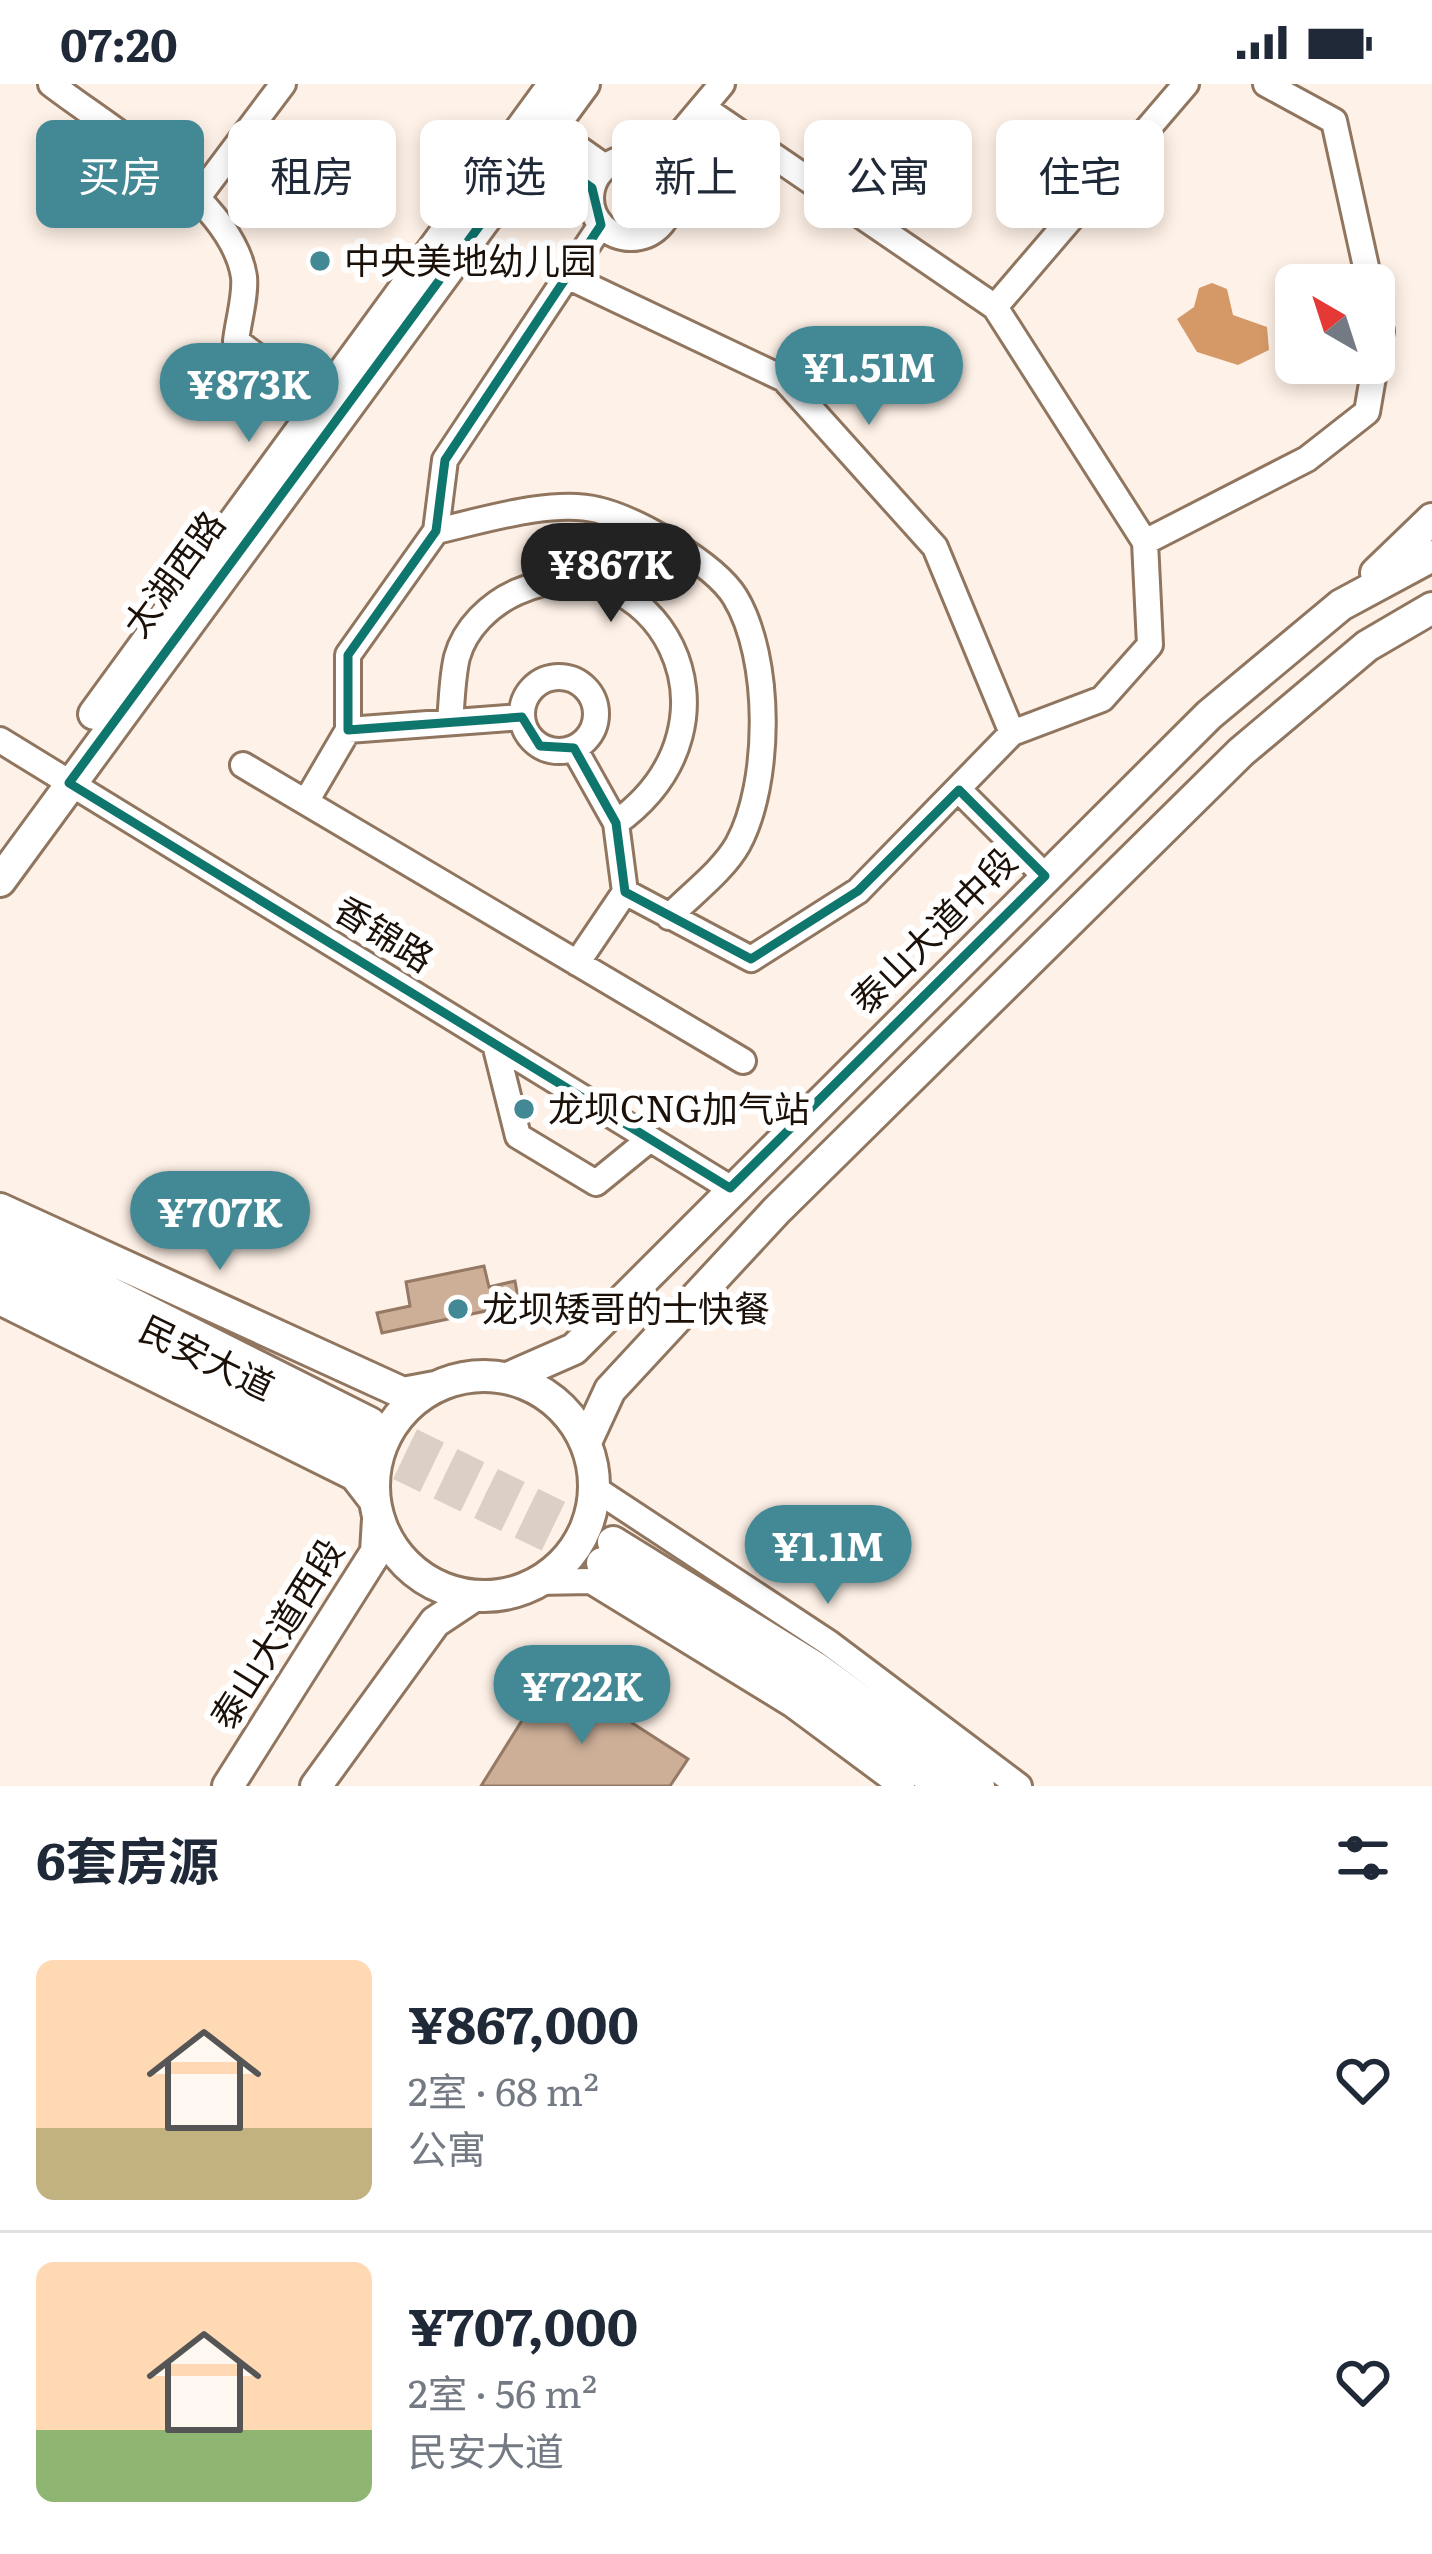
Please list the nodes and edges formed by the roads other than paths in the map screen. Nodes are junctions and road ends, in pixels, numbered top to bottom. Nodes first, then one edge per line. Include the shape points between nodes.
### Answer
1 (51, 84) edge
2 (284, 84) edge
3 (554, 84) edge
4 (584, 84) edge
5 (722, 84) edge
6 (1186, 84) edge
7 (1265, 84) edge
8 (704, 109) junction
9 (98, 120) edge
10 (557, 120) edge
11 (694, 120) edge
12 (612, 169) edge
13 (588, 171) edge
14 (598, 178) junction
15 (204, 189) edge
16 (204, 205) edge
17 (601, 225) junction
18 (476, 228) edge
19 (655, 228) edge
20 (1365, 264) edge
21 (567, 276) junction
22 (995, 307) junction
23 (1371, 384) edge
24 (320, 404) junction
25 (1432, 519) edge
26 (436, 531) junction
27 (1145, 542) junction
28 (1432, 556) edge
29 (1341, 605) junction
30 (1432, 608) edge
31 (1432, 630) edge
32 (1367, 646) junction
33 (522, 717) junction
34 (450, 722) junction
35 (348, 730) junction
36 (1012, 733) junction
37 (0, 740) edge
38 (574, 748) junction
39 (243, 765) dead end
40 (60, 777) junction
41 (959, 790) junction
42 (308, 800) junction
43 (616, 823) junction
44 (0, 846) edge
45 (1045, 876) junction
46 (0, 881) edge
47 (625, 892) junction
48 (669, 917) junction
49 (577, 963) junction
50 (495, 1044) junction
51 (743, 1061) dead end
52 (650, 1139) junction
53 (730, 1188) junction
54 (0, 1209) edge
55 (0, 1237) edge
56 (0, 1270) edge
57 (0, 1299) edge
58 (508, 1378) junction
59 (435, 1387) junction
60 (586, 1442) junction
61 (594, 1488) junction
62 (375, 1508) junction
63 (537, 1582) junction
64 (474, 1596) junction
65 (228, 1786) edge
66 (316, 1786) edge
67 (902, 1786) edge
68 (940, 1786) edge
69 (980, 1786) edge
70 (1019, 1786) edge

1 - 9 street
2 - 15 street
3 - 24 main road, 太湖西路
4 - 10 main road, 太湖西路
5 - 8 street
6 - 22 street
7 - 20 street via 1334,122
8 - 11 street
8 - 22 street
12 - 14 street
13 - 14 street
14 - 17 street via 591,201
16 - 24 street via 244,276 236,341
17 - 19 street via 624,237
17 - 21 street
18 - 40 main road, 太湖西路
21 - 26 street via 445,460
21 - 36 street via 784,379 935,547
22 - 27 street
23 - 27 street via 1366,412 1306,459
24 - 40 main road, 太湖西路
25 - 29 main road
26 - 35 street via 348,655
26 - 48 street via 520,512 596,509 674,544 735,596 762,680 761,780 737,847
27 - 36 street via 1150,645 1102,699
28 - 29 main road, 泰山大道中段
29 - 45 main road, 泰山大道中段 via 1209,715
30 - 32 main road
31 - 32 main road
32 - 60 main road via 1241,752 776,1211 610,1390
33 - 34 street
33 - 38 street via 540,746
33 - 38 street via 535,686 556,677 578,682 593,699 596,722
34 - 35 street
34 - 43 street via 458,654 499,600 566,580 612,590 655,619 682,668 688,715 667,769 644,803
35 - 42 street
36 - 41 street
37 - 40 street, 香锦路
38 - 43 street
39 - 42 street
40 - 44 main road, 太湖西路
40 - 46 main road, 太湖西路
40 - 50 street, 香锦路
41 - 45 street
41 - 48 street via 858,891 752,959
42 - 49 street
43 - 47 street
45 - 53 main road, 泰山大道中段
47 - 48 street
47 - 49 street
49 - 51 street
50 - 52 street, 香锦路
50 - 52 street via 518,1136 537,1148 596,1183
52 - 53 street, 香锦路
53 - 58 main road, 泰山大道中段 via 574,1348
54 - 59 main road, 民安大道 via 403,1393
55 - 56 main road via 365,1435
57 - 62 main road, 民安大道 via 355,1475
58 - 59 main road via 471,1376
58 - 60 main road via 560,1405
59 - 62 main road via 390,1428 376,1461
60 - 61 main road
61 - 63 main road via 572,1552
61 - 70 street via 829,1643
62 - 64 main road via 411,1569
62 - 65 main road, 泰山大道西段 via 376,1552
63 - 64 main road
63 - 67 street via 591,1580 793,1705
64 - 66 main road via 435,1622
68 - 69 main road via 608,1553 814,1667

